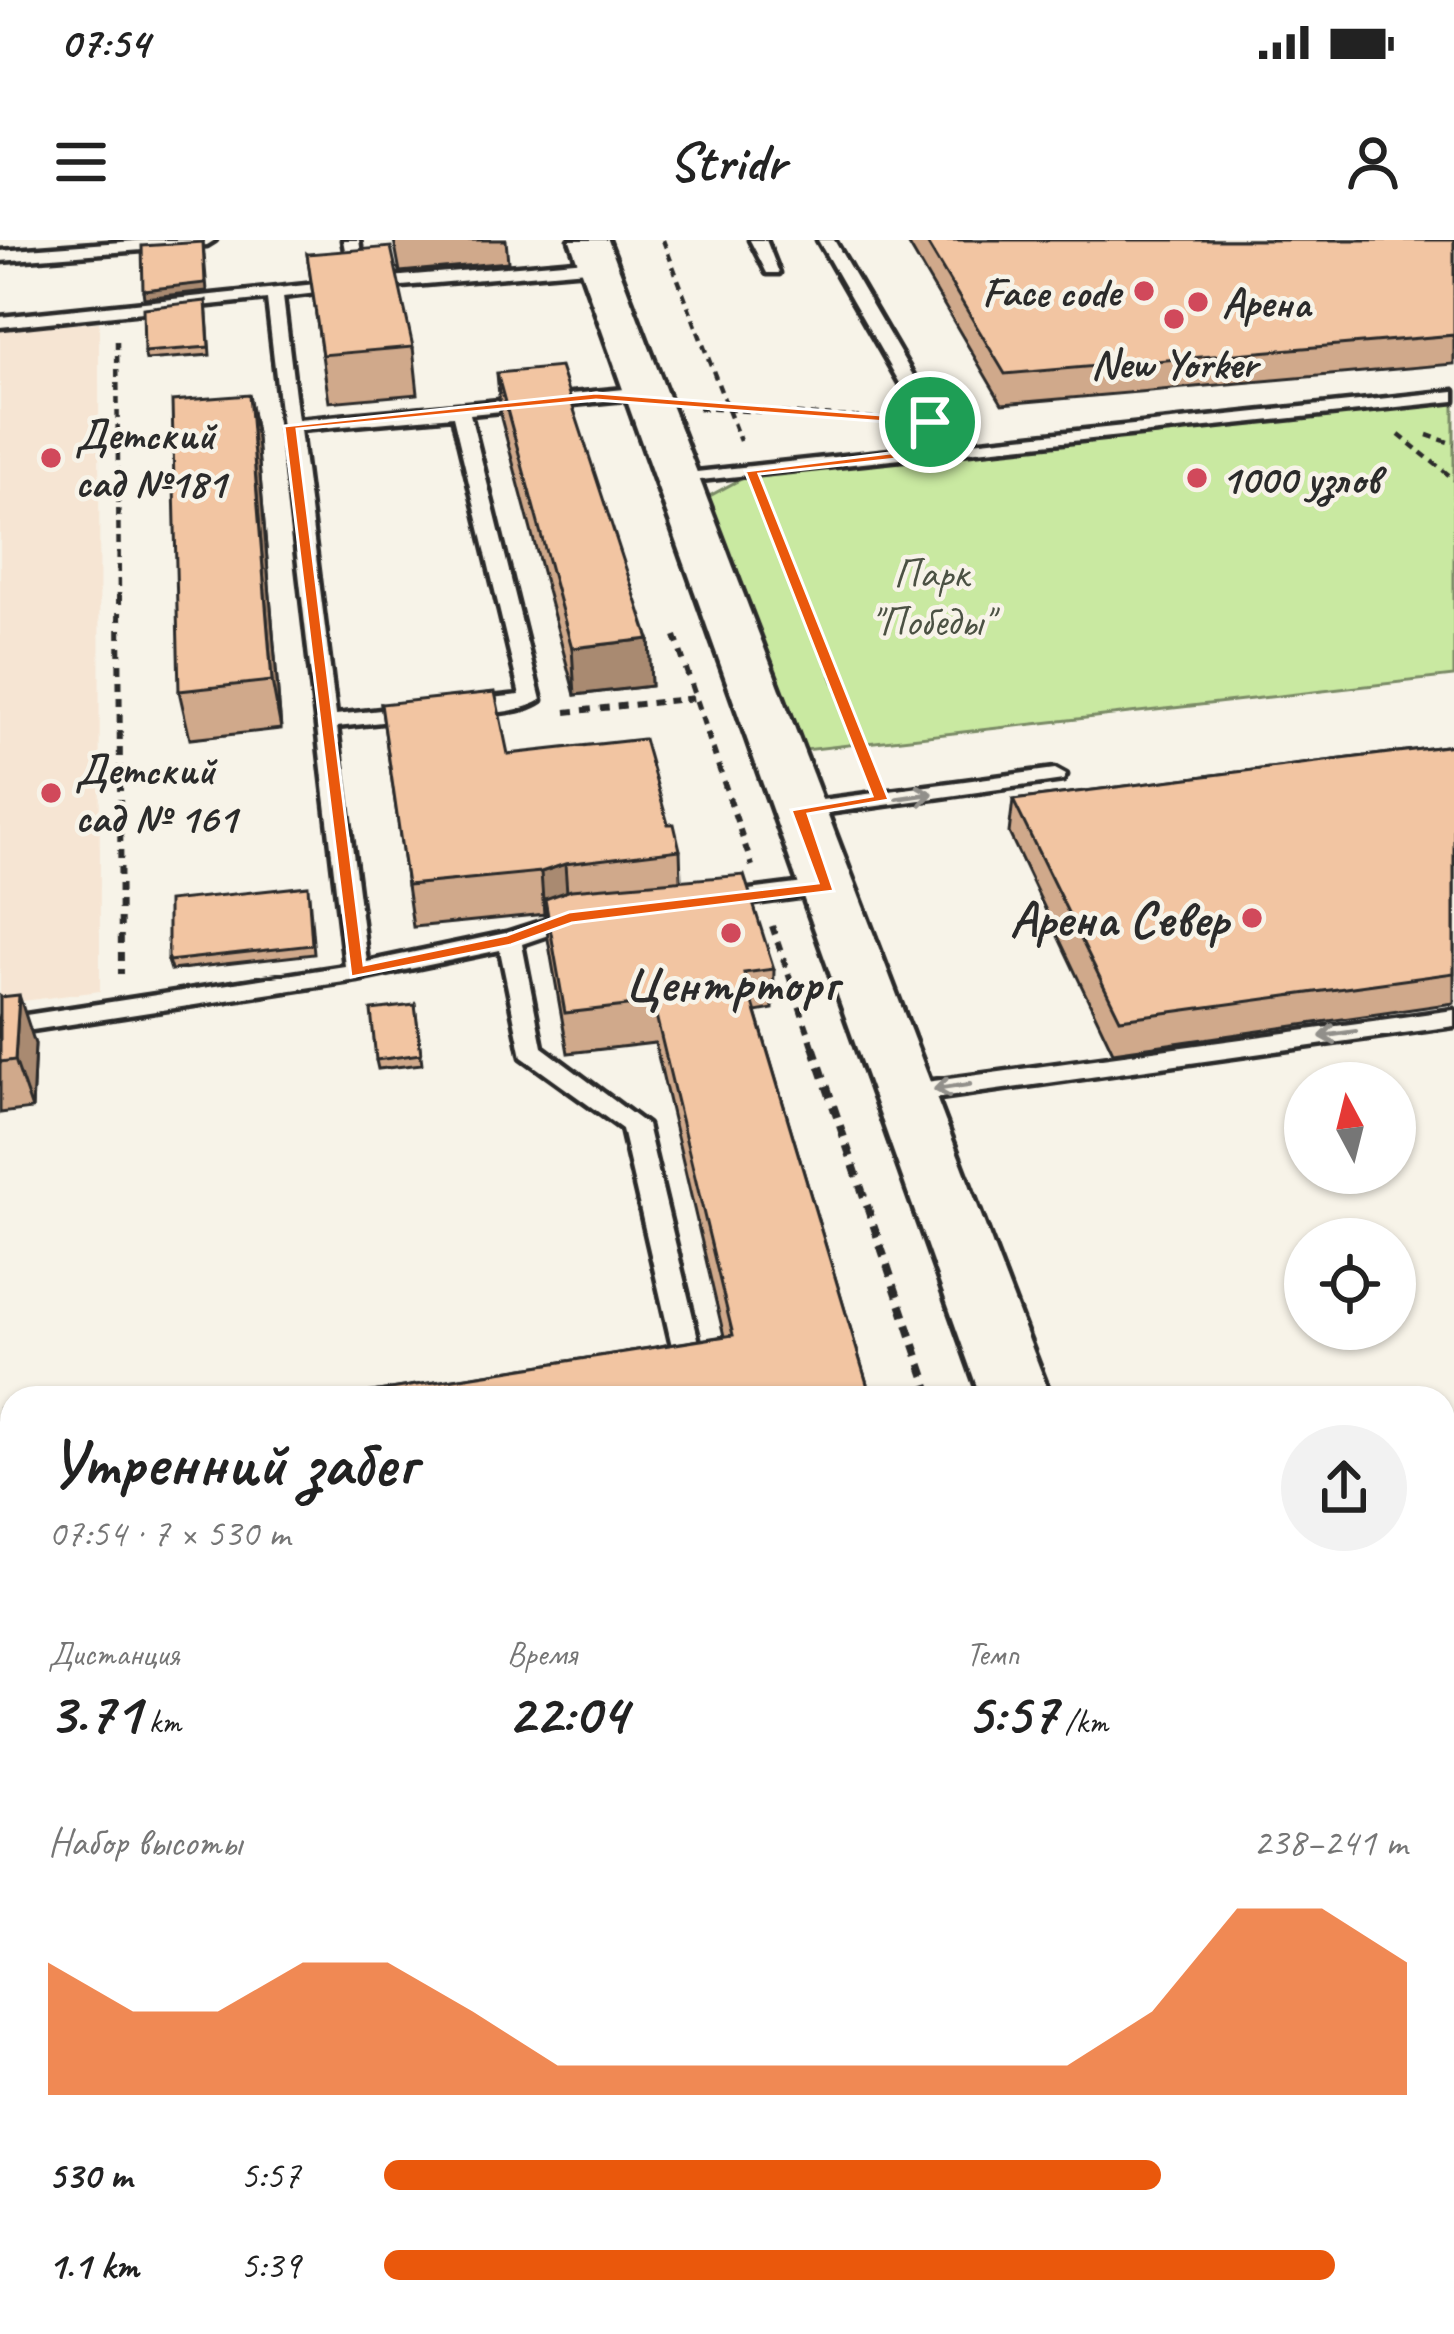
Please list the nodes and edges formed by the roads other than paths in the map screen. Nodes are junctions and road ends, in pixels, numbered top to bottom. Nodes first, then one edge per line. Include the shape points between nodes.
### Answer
1 (207, 240) edge
2 (350, 240) edge
3 (758, 240) edge
4 (826, 240) edge
5 (594, 252) edge
6 (0, 256) edge
7 (772, 270) dead end
8 (379, 283) junction
9 (274, 291) junction
10 (0, 322) edge
11 (1454, 396) edge
12 (648, 397) junction
13 (460, 410) junction
14 (290, 426) junction
15 (946, 450) junction
16 (678, 478) junction
17 (326, 722) junction
18 (1055, 776) dead end
19 (799, 810) junction
20 (828, 887) junction
21 (698, 903) edge
22 (612, 913) edge
23 (511, 940) junction
24 (357, 973) junction
25 (1454, 1018) edge
26 (0, 1027) edge
27 (904, 1094) junction
28 (643, 1361) edge
29 (1012, 1386) edge

1 - 6 lane
2 - 8 lane via 357,277
3 - 7 lane
4 - 15 lane
5 - 8 lane
5 - 12 street
8 - 9 lane
9 - 10 lane
9 - 14 lane
11 - 15 lane
12 - 13 lane
12 - 16 street
13 - 14 lane
13 - 17 lane via 531,700
14 - 17 lane
15 - 16 lane
16 - 19 street
17 - 24 lane
19 -> 18 lane
19 - 20 street
20 - 21 lane
20 - 27 street
22 - 23 lane via 569,918
23 - 24 lane
23 - 28 lane via 531,1051 634,1125 688,1355
24 - 26 lane
25 -> 27 lane
27 - 29 street

